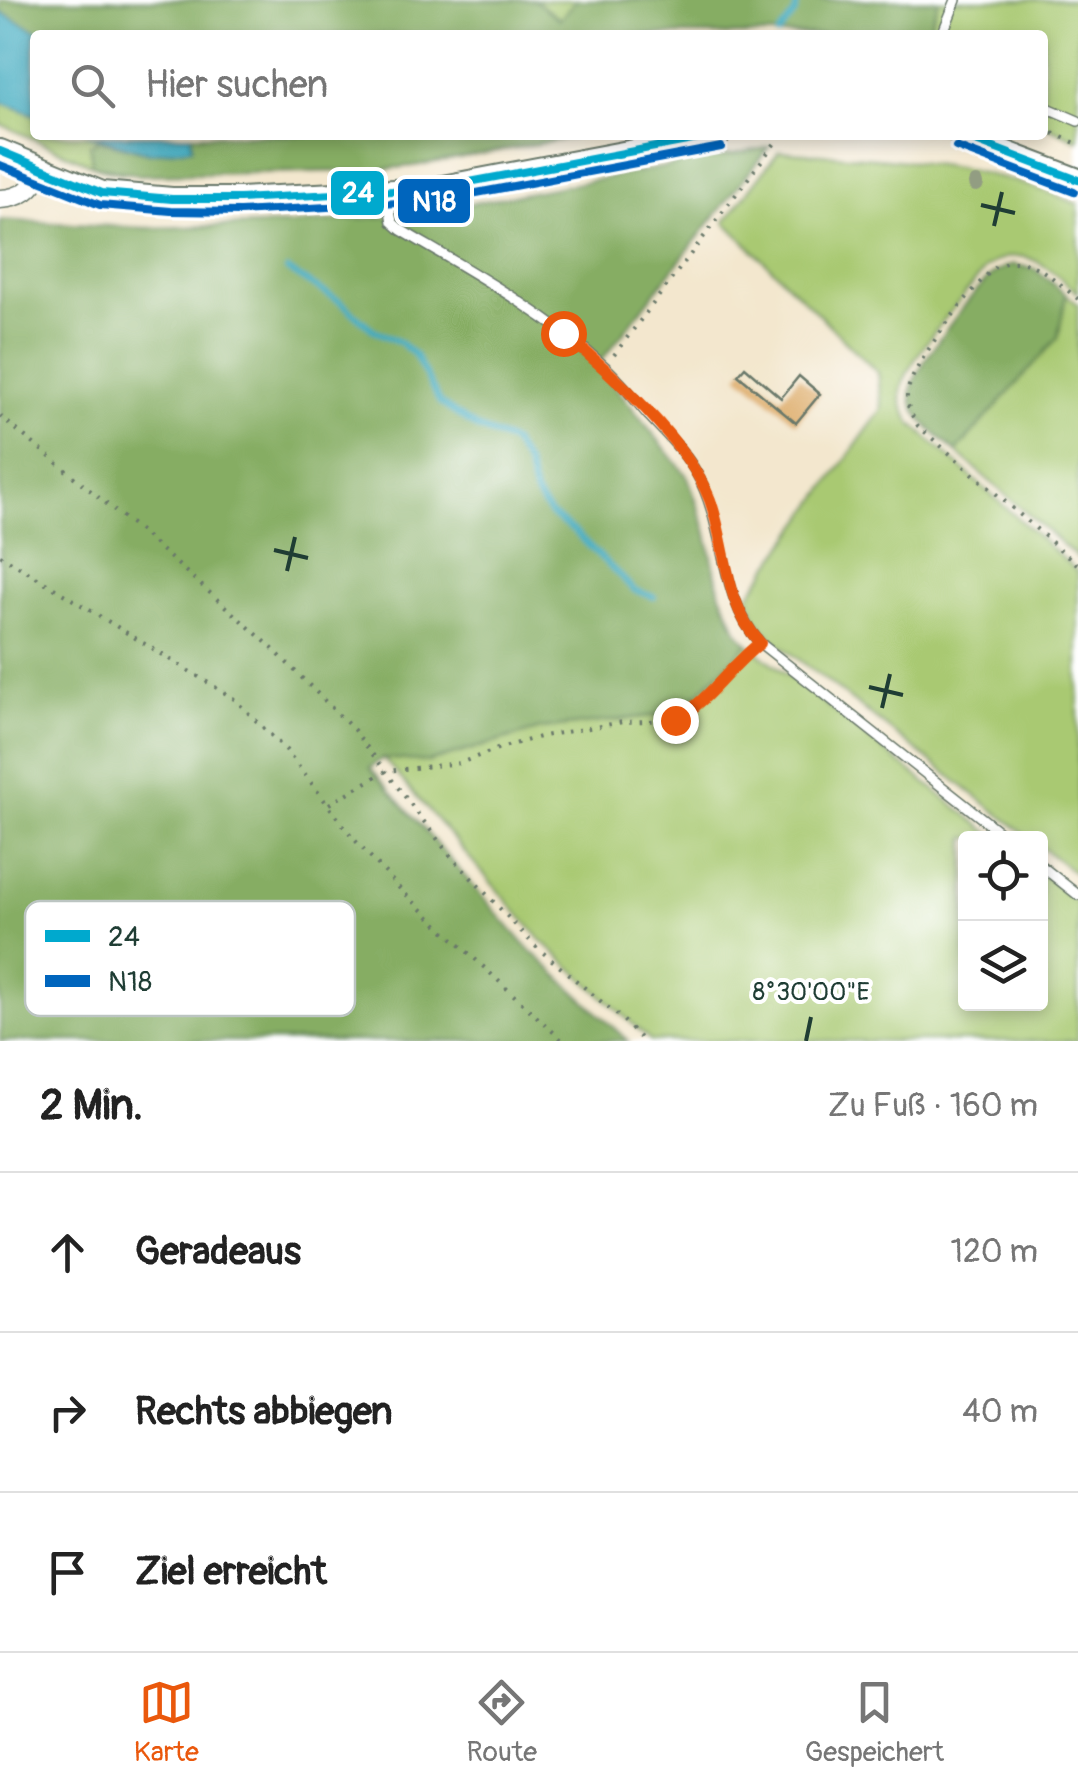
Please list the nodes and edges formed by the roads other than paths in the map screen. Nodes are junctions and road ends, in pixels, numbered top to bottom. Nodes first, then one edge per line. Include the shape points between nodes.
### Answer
1 (956, 0) edge
2 (944, 30) edge
3 (1048, 108) edge
4 (1078, 121) edge
5 (693, 140) edge
6 (973, 140) edge
7 (0, 152) edge
8 (42, 170) junction
9 (1078, 180) edge
10 (387, 193) junction
11 (0, 199) edge
12 (998, 831) edge
13 (1048, 871) edge
14 (1078, 895) edge

1 - 2 lane
3 - 4 lane
5 - 10 main road
6 - 9 main road
7 - 8 main road
8 - 10 main road via 102,192 148,198
8 - 11 street via 32,189
10 - 12 lane via 392,222 605,367 695,470 709,499 734,602 760,643
13 - 14 lane

